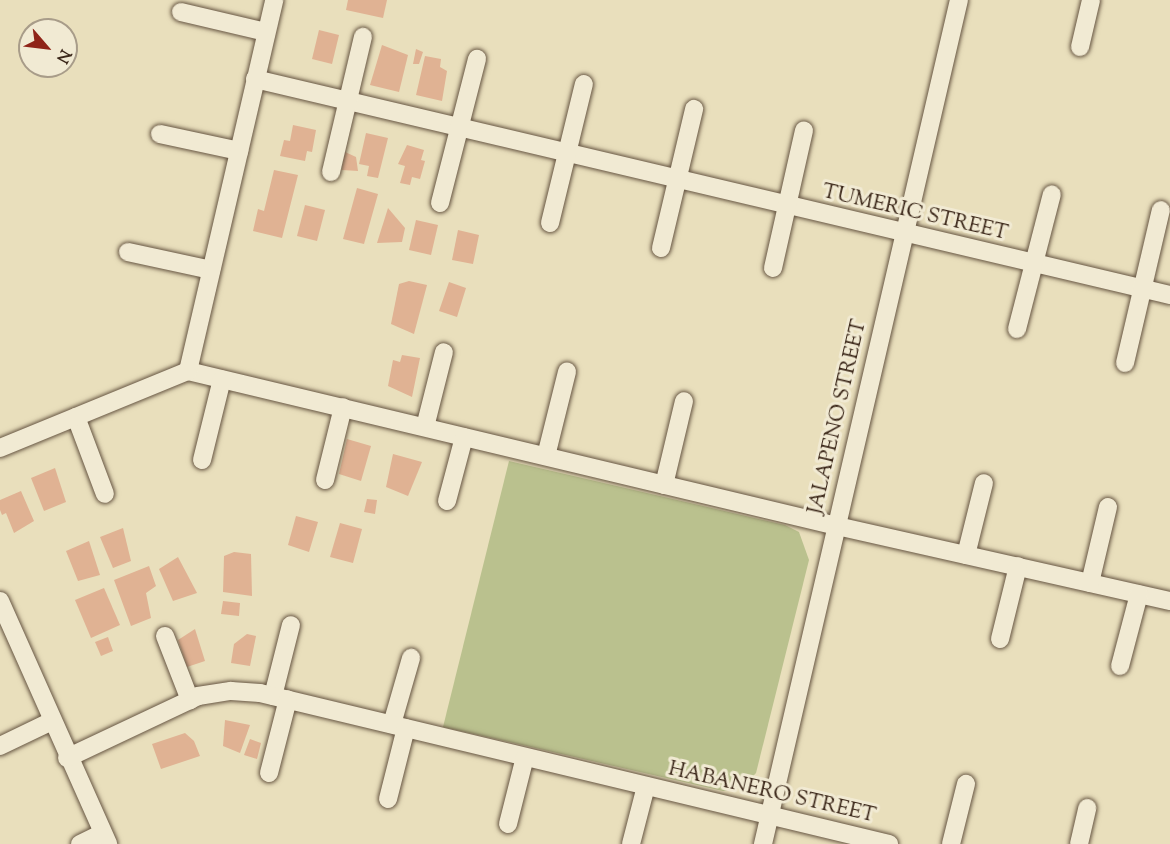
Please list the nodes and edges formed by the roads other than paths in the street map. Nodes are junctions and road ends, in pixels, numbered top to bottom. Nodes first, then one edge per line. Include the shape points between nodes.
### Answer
1 (274, 0) edge
2 (959, 0) edge
3 (1091, 0) edge
4 (181, 12) dead end
5 (266, 32) junction
6 (363, 38) dead end
7 (1080, 47) dead end
8 (477, 59) dead end
9 (255, 79) junction
10 (585, 84) dead end
11 (346, 100) junction
12 (694, 110) dead end
13 (459, 128) junction
14 (804, 130) dead end
15 (160, 134) dead end
16 (238, 151) junction
17 (567, 153) junction
18 (331, 172) dead end
19 (676, 180) junction
20 (1052, 194) dead end
21 (440, 203) dead end
22 (787, 206) junction
23 (1161, 210) dead end
24 (550, 224) dead end
25 (902, 233) junction
26 (661, 248) dead end
27 (128, 252) dead end
28 (1033, 264) junction
29 (773, 268) dead end
30 (211, 270) junction
31 (1142, 288) junction
32 (1170, 295) edge
33 (1017, 329) dead end
34 (444, 352) dead end
35 (1125, 363) dead end
36 (188, 370) junction
37 (567, 372) dead end
38 (222, 379) junction
39 (684, 401) dead end
40 (343, 408) junction
41 (76, 417) junction
42 (425, 427) junction
43 (464, 436) junction
44 (0, 448) edge
45 (546, 456) junction
46 (202, 460) dead end
47 (325, 480) dead end
48 (984, 483) dead end
49 (664, 485) junction
50 (105, 494) dead end
51 (447, 501) dead end
52 (1108, 507) dead end
53 (837, 526) junction
54 (966, 555) junction
55 (1018, 566) junction
56 (1090, 583) junction
57 (1139, 594) junction
58 (1170, 601) edge
59 (1, 606) edge
60 (291, 625) dead end
61 (165, 636) dead end
62 (1000, 639) dead end
63 (411, 658) dead end
64 (1120, 666) dead end
65 (281, 697) junction
66 (190, 700) junction
67 (52, 721) junction
68 (399, 726) junction
69 (0, 746) edge
70 (525, 757) junction
71 (68, 758) junction
72 (269, 773) dead end
73 (966, 783) dead end
74 (646, 786) junction
75 (388, 799) dead end
76 (1087, 808) dead end
77 (770, 817) junction
78 (508, 824) dead end
79 (105, 838) edge
80 (80, 844) edge
81 (631, 844) edge
82 (764, 844) edge
83 (889, 844) edge
84 (951, 844) edge
85 (1079, 844) edge

1 - 5 street
2 - 25 street, JALAPENO STREET
3 - 7 street
4 - 5 street
5 - 9 street
6 - 11 street
8 - 13 street
9 - 11 street, TUMERIC STREET
9 - 16 street
10 - 17 street
11 - 13 street, TUMERIC STREET
11 - 18 street
12 - 19 street
13 - 17 street, TUMERIC STREET
13 - 21 street
14 - 22 street
15 - 16 street
16 - 30 street
17 - 19 street, TUMERIC STREET
17 - 24 street
19 - 22 street, TUMERIC STREET
19 - 26 street
20 - 28 street
22 - 25 street, TUMERIC STREET
22 - 29 street
23 - 31 street
25 - 28 street, TUMERIC STREET
25 - 53 street, JALAPENO STREET
27 - 30 street
28 - 31 street, TUMERIC STREET
28 - 33 street
30 - 36 street
31 - 32 street, TUMERIC STREET
31 - 35 street
34 - 42 street
36 - 38 street
36 - 41 street
37 - 45 street
38 - 40 street
38 - 46 street
39 - 49 street
40 - 42 street
40 - 47 street
41 - 44 street
41 - 50 street
42 - 43 street
43 - 45 street
43 - 51 street
45 - 49 street
48 - 54 street
49 - 53 street
52 - 56 street
53 - 54 street
53 - 77 street, JALAPENO STREET
54 - 55 street
55 - 56 street
55 - 62 street
56 - 57 street
57 - 58 street
57 - 64 street
59 - 67 street
60 - 65 street
61 - 66 street
63 - 68 street
65 - 66 street, HABANERO STREET via 231,691
65 - 68 street, HABANERO STREET
65 - 72 street
66 - 71 street, HABANERO STREET
67 - 69 street
67 - 71 street
68 - 70 street, HABANERO STREET
68 - 75 street
70 - 74 street, HABANERO STREET
70 - 78 street
71 - 79 street
73 - 84 street
74 - 77 street, HABANERO STREET
74 - 81 street, HABANERO STREET
76 - 85 street
77 - 82 street, JALAPENO STREET
77 - 83 street, HABANERO STREET
79 - 80 street

